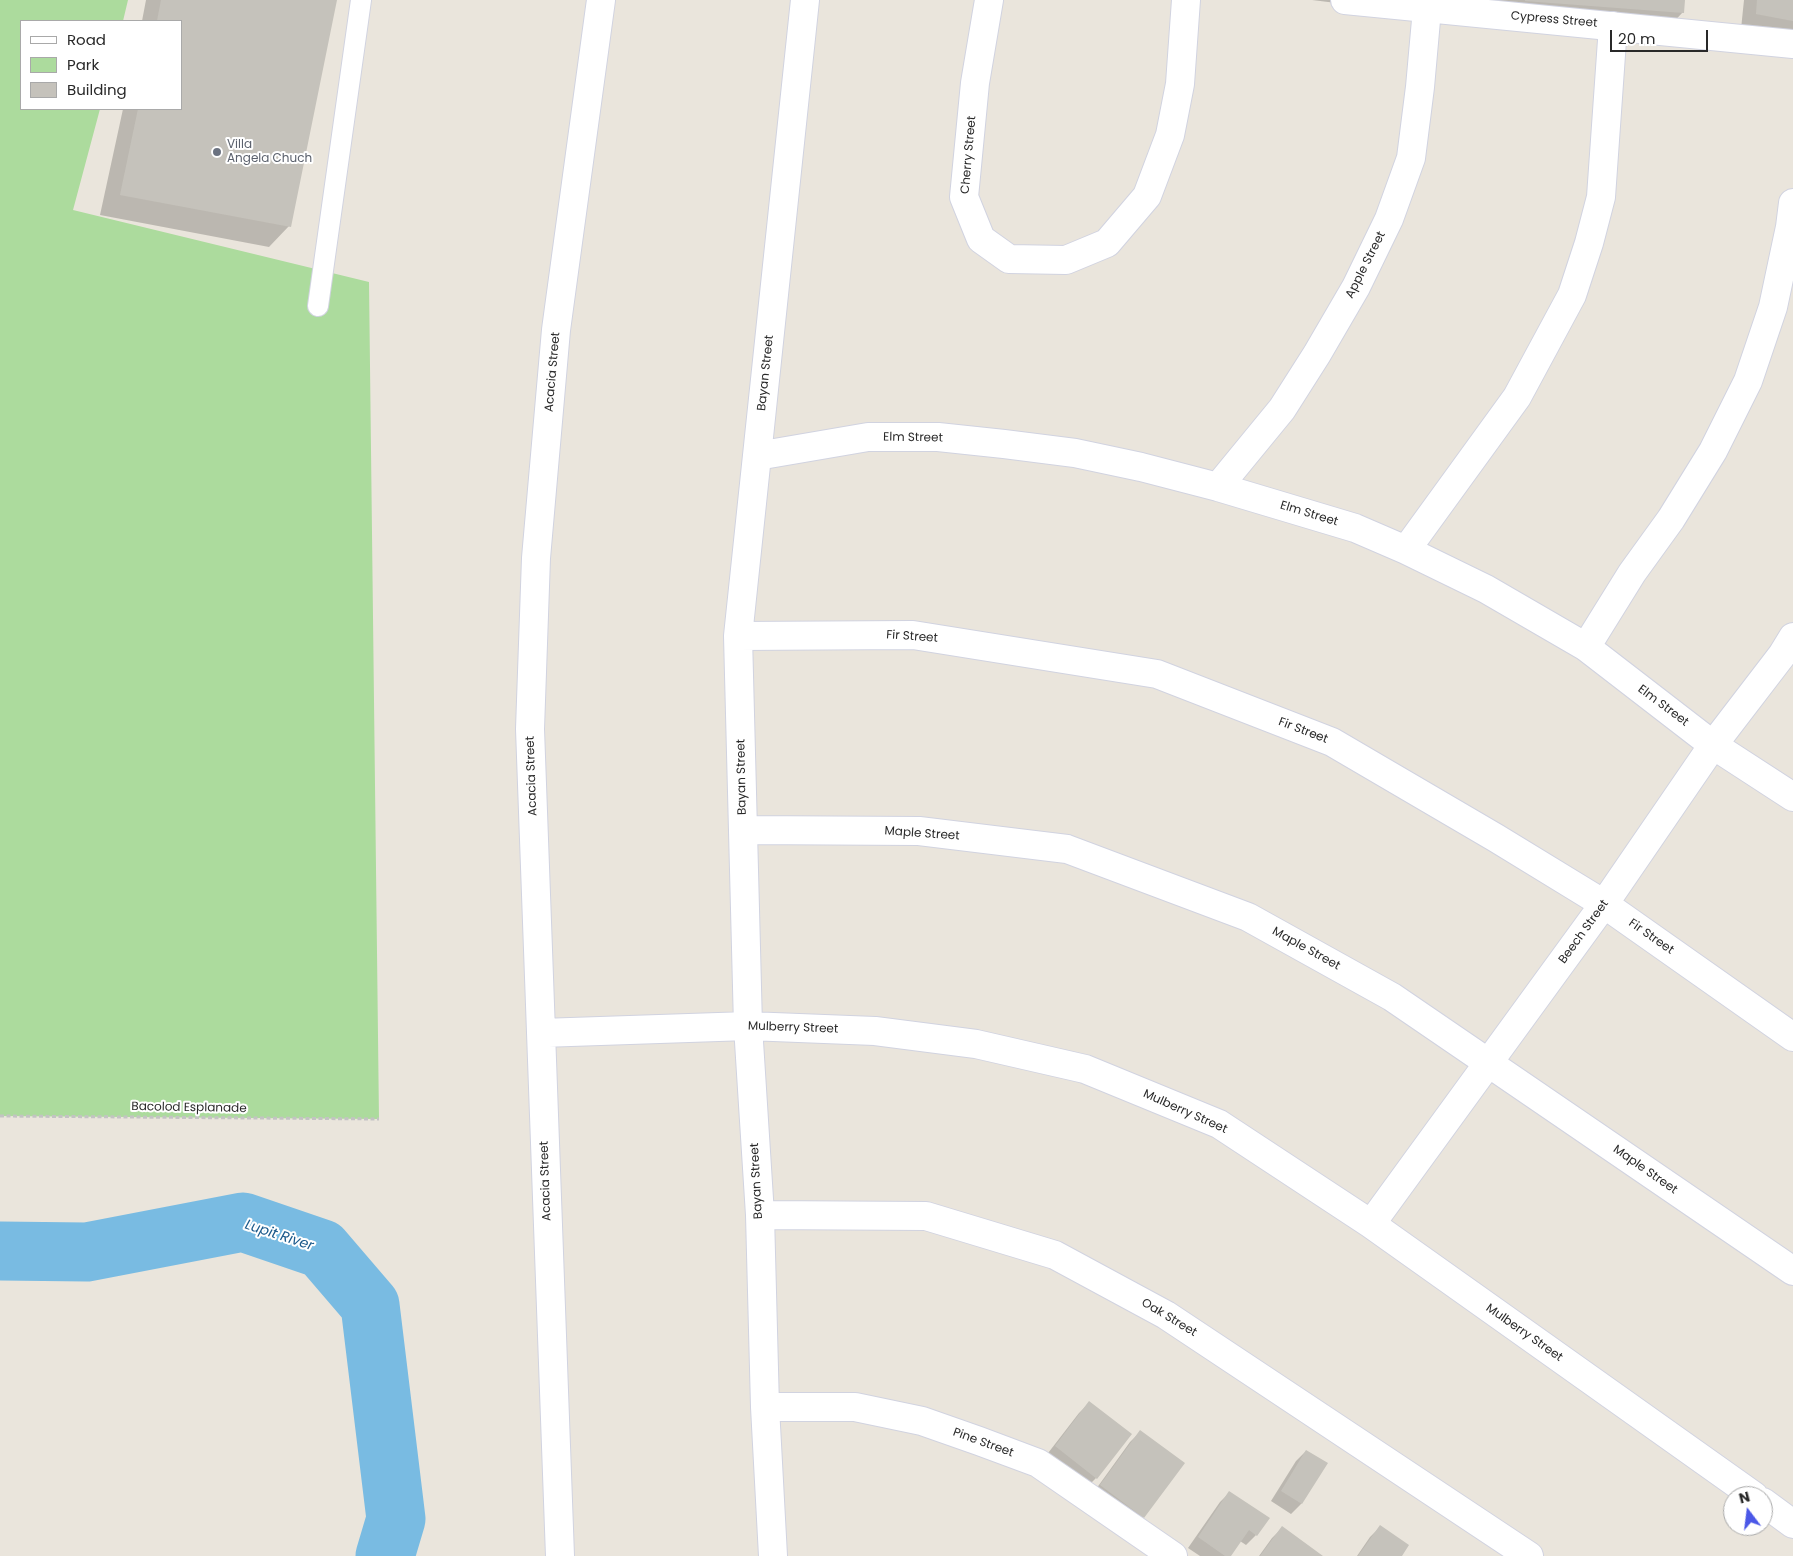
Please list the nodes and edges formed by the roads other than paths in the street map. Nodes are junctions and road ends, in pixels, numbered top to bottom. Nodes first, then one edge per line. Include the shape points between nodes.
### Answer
1 (361, 0) edge
2 (601, 0) edge
3 (805, 0) edge
4 (989, 0) edge
5 (1186, 0) edge
6 (1345, 0) edge
7 (1427, 9) junction
8 (1614, 26) junction
9 (1793, 44) edge
10 (1793, 204) edge
11 (318, 306) dead end
12 (757, 456) junction
13 (1218, 487) junction
14 (1406, 550) junction
15 (738, 636) junction
16 (1793, 637) edge
17 (1586, 647) junction
18 (1713, 745) junction
19 (1793, 796) edge
20 (743, 830) junction
21 (1604, 904) junction
22 (748, 1026) junction
23 (541, 1033) junction
24 (1793, 1037) edge
25 (1488, 1062) junction
26 (760, 1216) junction
27 (1371, 1224) junction
28 (1793, 1271) edge
29 (765, 1407) junction
30 (1740, 1486) edge
31 (1773, 1509) edge
32 (1793, 1524) edge
33 (560, 1556) edge
34 (773, 1556) edge
35 (1173, 1556) edge
36 (1529, 1556) edge

1 - 11 lane
2 - 23 street, Acacia Street via 556,330 536,558 530,729
3 - 12 street, Bayan Street
4 - 5 street, Cherry Street via 975,83 964,197 981,239 1009,259 1047,260 1066,260 1107,244 1147,196 1170,134 1180,84
6 - 7 street, Cypress Street
7 - 8 street, Cypress Street
7 - 13 street, Apple Street via 1411,158 1389,219 1356,287 1282,409
8 - 9 street, Cypress Street
8 - 14 street via 1601,197 1572,295 1517,397
10 - 17 street via 1773,307 1748,381 1713,451
12 - 13 street, Elm Street via 868,437 938,437 1075,454
12 - 15 street, Bayan Street
13 - 14 street, Elm Street via 1355,528
14 - 17 street, Elm Street via 1486,589
15 - 20 street, Bayan Street
15 - 21 street, Fir Street via 914,635 1156,674 1332,742
16 - 18 street, Beech Street
17 - 18 street, Elm Street
18 - 19 street, Elm Street
18 - 21 street, Beech Street
20 - 22 street, Bayan Street
20 - 25 street, Maple Street via 919,831 1067,849 1248,917 1392,996
21 - 24 street, Fir Street
21 - 25 street, Beech Street
22 - 23 street, Mulberry Street
22 - 26 street, Bayan Street
22 - 27 street, Mulberry Street via 875,1031 976,1044 1085,1069 1219,1124
23 - 33 street, Acacia Street
25 - 27 street, Beech Street
25 - 28 street, Maple Street
26 - 29 street, Bayan Street
26 - 36 street, Oak Street via 926,1216 1056,1255 1166,1315
27 - 30 street, Mulberry Street
29 - 34 street, Bayan Street
29 - 35 street, Pine Street via 855,1407 922,1421 979,1441 1038,1463
31 - 32 street

